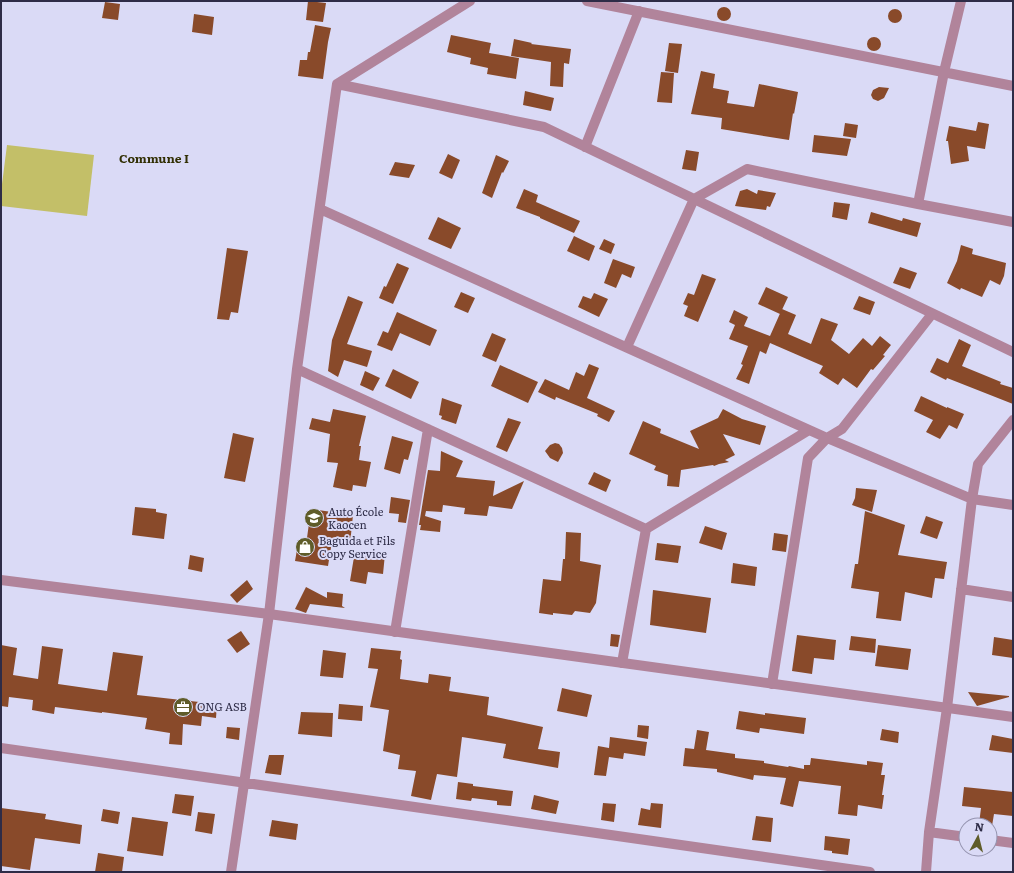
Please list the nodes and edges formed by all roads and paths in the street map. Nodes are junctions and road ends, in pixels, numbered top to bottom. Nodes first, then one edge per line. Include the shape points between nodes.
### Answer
1 (470, 1) edge
2 (587, 1) edge
3 (961, 1) edge
4 (639, 12) junction
5 (944, 72) junction
6 (337, 84) junction
7 (1013, 86) edge
8 (585, 147) junction
9 (694, 199) junction
10 (918, 204) junction
11 (320, 209) junction
12 (1013, 222) edge
13 (932, 314) junction
14 (627, 347) junction
15 (1013, 352) edge
16 (297, 369) junction
17 (1013, 420) edge
18 (428, 429) junction
19 (809, 430) junction
20 (826, 438) junction
21 (972, 499) junction
22 (1013, 505) edge
23 (646, 529) junction
24 (1, 580) edge
25 (961, 589) junction
26 (1013, 597) edge
27 (269, 614) junction
28 (395, 632) junction
29 (622, 663) junction
30 (772, 684) junction
31 (948, 708) junction
32 (1013, 717) edge
33 (1, 748) edge
34 (244, 783) junction
35 (930, 832) junction
36 (958, 836) edge
37 (998, 841) edge
38 (1013, 843) edge
39 (230, 872) edge
40 (870, 872) edge
41 (926, 872) edge

1 - 6 street
2 - 4 street
3 - 5 street
4 - 5 street
4 - 8 street
5 - 7 street
5 - 10 street
6 - 8 street via 544,127
6 - 11 street
8 - 9 street
9 - 10 street via 748,169
9 - 13 street
9 - 14 street
10 - 12 street
11 - 14 street
11 - 16 street
13 - 15 street
13 - 20 street via 842,429
14 - 19 street
16 - 18 street
16 - 27 street
17 - 21 street via 978,464
18 - 23 street
18 - 28 street
19 - 20 street
19 - 23 street
20 - 21 street
20 - 30 street via 808,458
21 - 22 street
21 - 25 street
23 - 29 street
24 - 27 street
25 - 26 street
25 - 31 street
27 - 28 street
27 - 34 street
28 - 29 street
29 - 30 street
30 - 31 street
31 - 32 street
31 - 35 street
33 - 34 street
34 - 39 street
34 - 40 street
35 - 36 street
35 - 41 street
37 - 38 street

